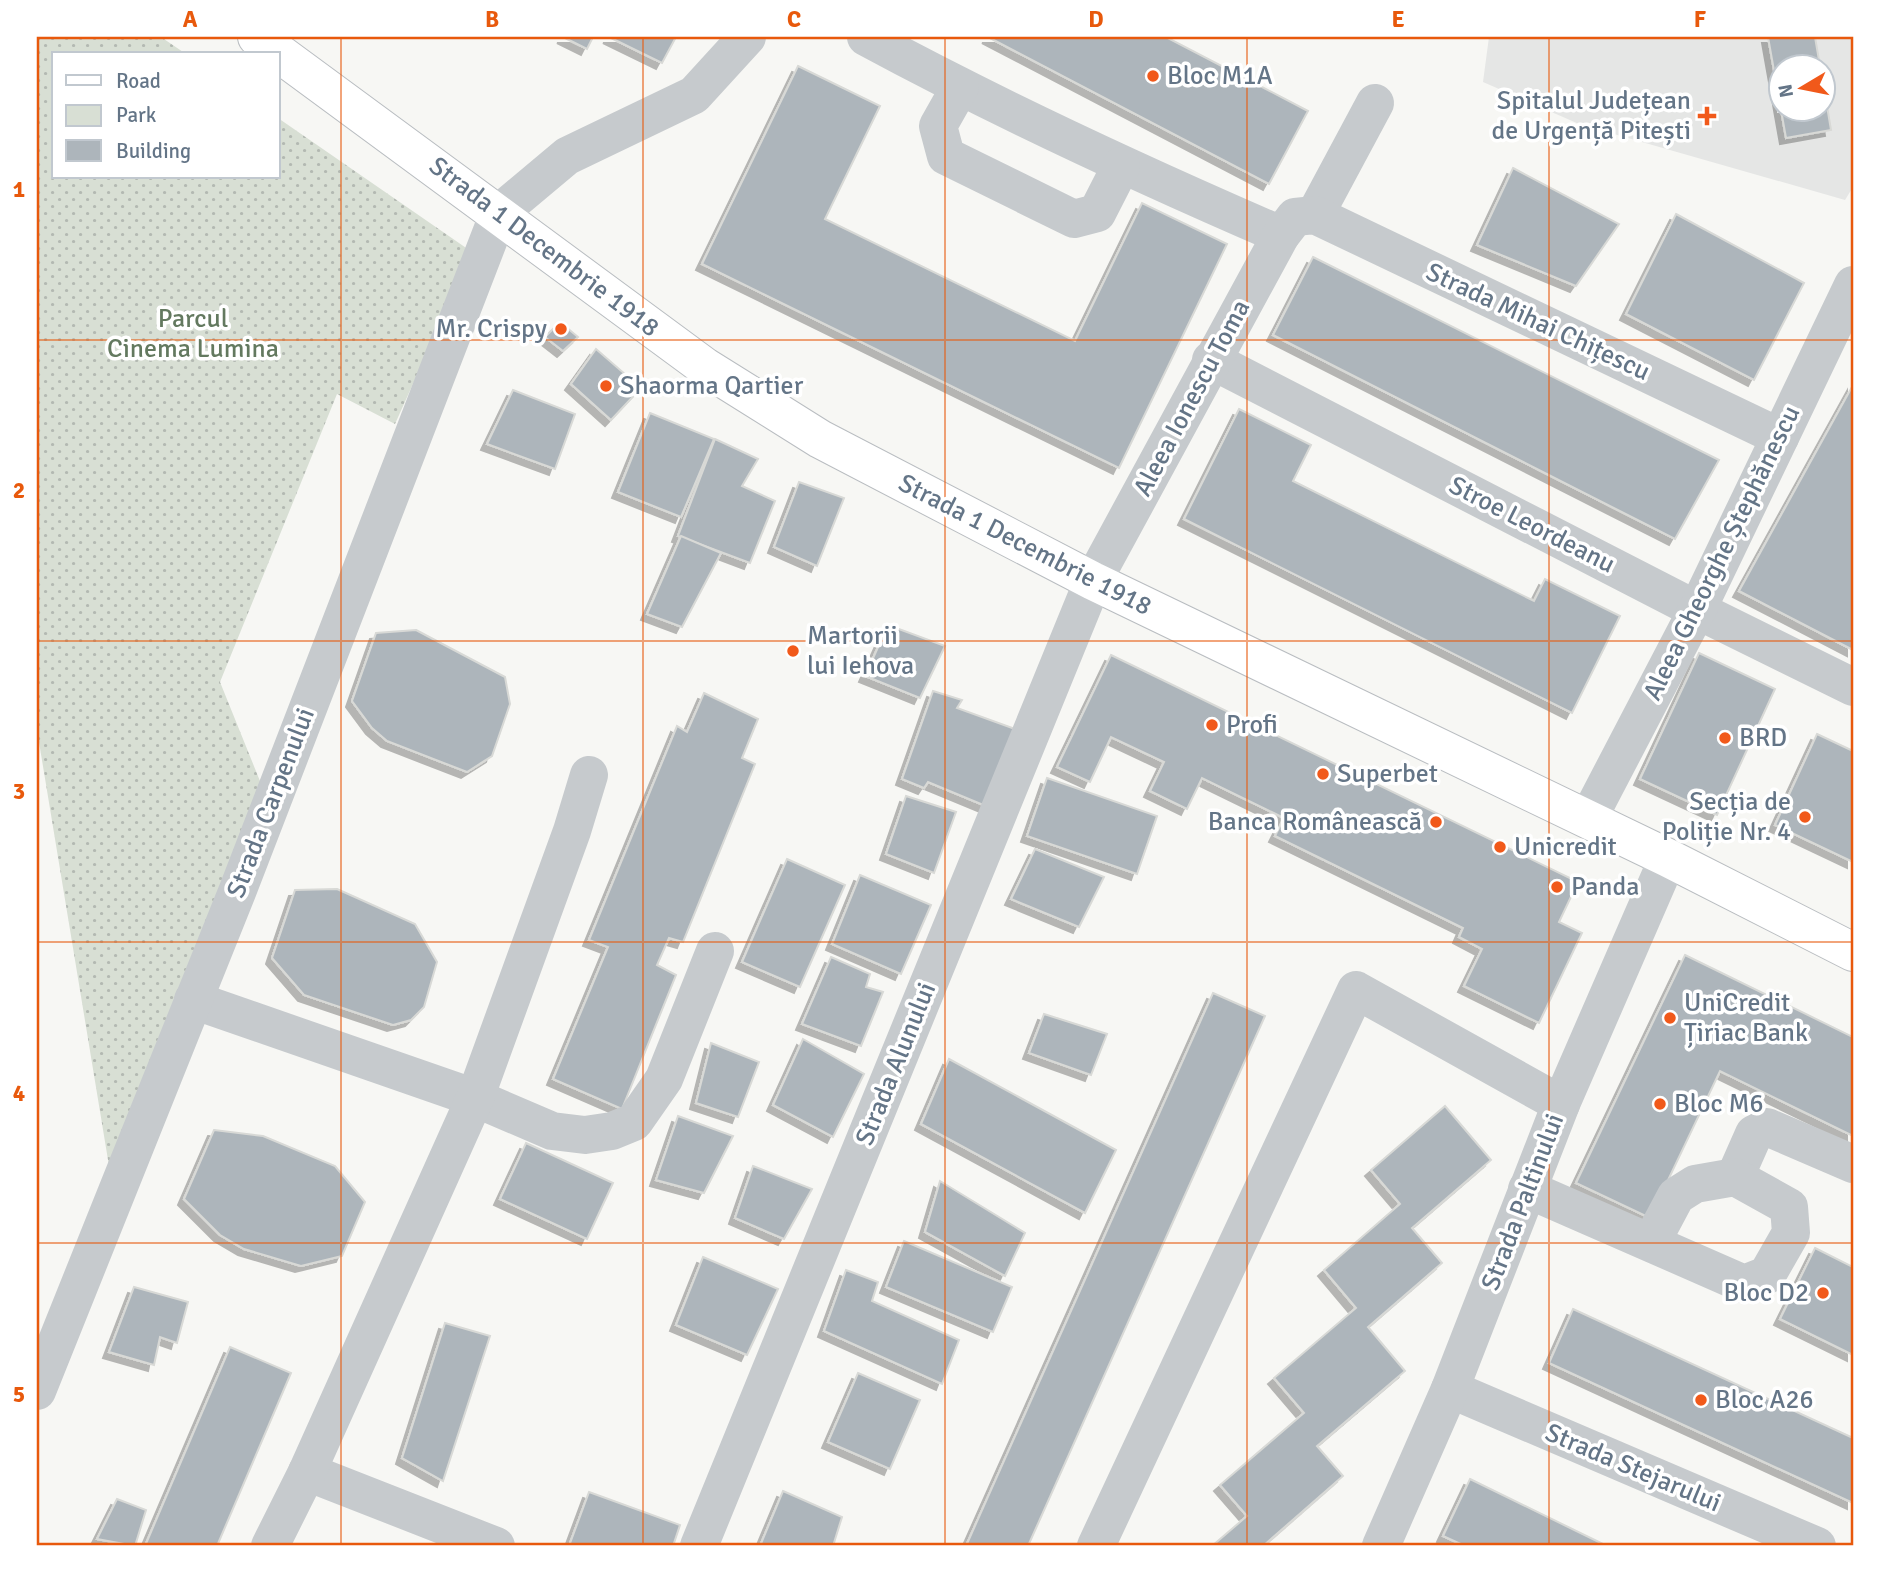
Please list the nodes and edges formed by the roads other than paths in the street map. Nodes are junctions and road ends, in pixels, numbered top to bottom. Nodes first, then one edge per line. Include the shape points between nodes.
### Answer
1 (257, 37) edge
2 (747, 37) edge
3 (866, 37) edge
4 (278, 52) edge
5 (280, 54) edge
6 (960, 87) junction
7 (1375, 103) dead end
8 (1121, 166) junction
9 (499, 213) junction
10 (1297, 222) junction
11 (1853, 285) edge
12 (1211, 360) junction
13 (1780, 437) junction
14 (1093, 581) junction
15 (1696, 610) junction
16 (1853, 687) edge
17 (589, 775) dead end
18 (1588, 819) junction
19 (1668, 858) junction
20 (715, 951) dead end
21 (1853, 952) edge
22 (193, 1000) junction
23 (475, 1098) junction
24 (1561, 1104) junction
25 (1853, 1164) edge
26 (1735, 1177) junction
27 (1527, 1189) junction
28 (1651, 1243) junction
29 (1450, 1389) junction
30 (37, 1391) edge
31 (307, 1472) junction
32 (270, 1546) edge
33 (496, 1546) edge
34 (699, 1546) edge
35 (1096, 1546) edge
36 (1381, 1546) edge
37 (1817, 1546) edge

1 - 4 main road, Strada 1 Decembrie 1918
2 - 9 street via 694,94 567,156
3 - 6 street, Strada Mihai Chițescu
5 - 9 main road, Strada 1 Decembrie 1918
6 - 8 street, Strada Mihai Chițescu
6 - 8 street via 938,126 946,156 1074,219 1097,213
7 - 10 street, Aleea Ionescu Toma
8 - 10 street, Strada Mihai Chițescu
9 - 14 main road, Strada 1 Decembrie 1918 via 705,367 820,439
9 - 22 street, Strada Carpenului
10 - 12 street, Aleea Ionescu Toma
10 - 13 street, Strada Mihai Chițescu
11 - 13 street, Aleea Gheorghe Ștephănescu
12 - 14 street, Aleea Ionescu Toma
12 - 15 street, Stroe Leordeanu
13 - 15 street, Aleea Gheorghe Ștephănescu
14 - 18 main road, Strada 1 Decembrie 1918
14 - 34 street, Strada Alunului
15 - 16 street, Stroe Leordeanu
15 - 18 street, Aleea Gheorghe Ștephănescu
17 - 23 street
18 - 19 main road, Strada 1 Decembrie 1918
19 - 21 main road, Strada 1 Decembrie 1918
19 - 24 street, Strada Paltinului
20 - 23 street via 664,1079 634,1122 585,1135 552,1131
22 - 23 street
22 - 30 street, Strada Carpenului
23 - 31 street
24 - 27 street, Strada Paltinului
24 - 35 street via 1356,990
25 - 26 street via 1767,1127 1754,1134
26 - 28 street via 1695,1184 1676,1196
26 - 28 street via 1789,1207 1791,1233 1767,1275 1744,1284
27 - 28 street
27 - 29 street, Strada Paltinului
29 - 36 street, Strada Paltinului
29 - 37 street, Strada Stejarului
31 - 32 street
31 - 33 street

